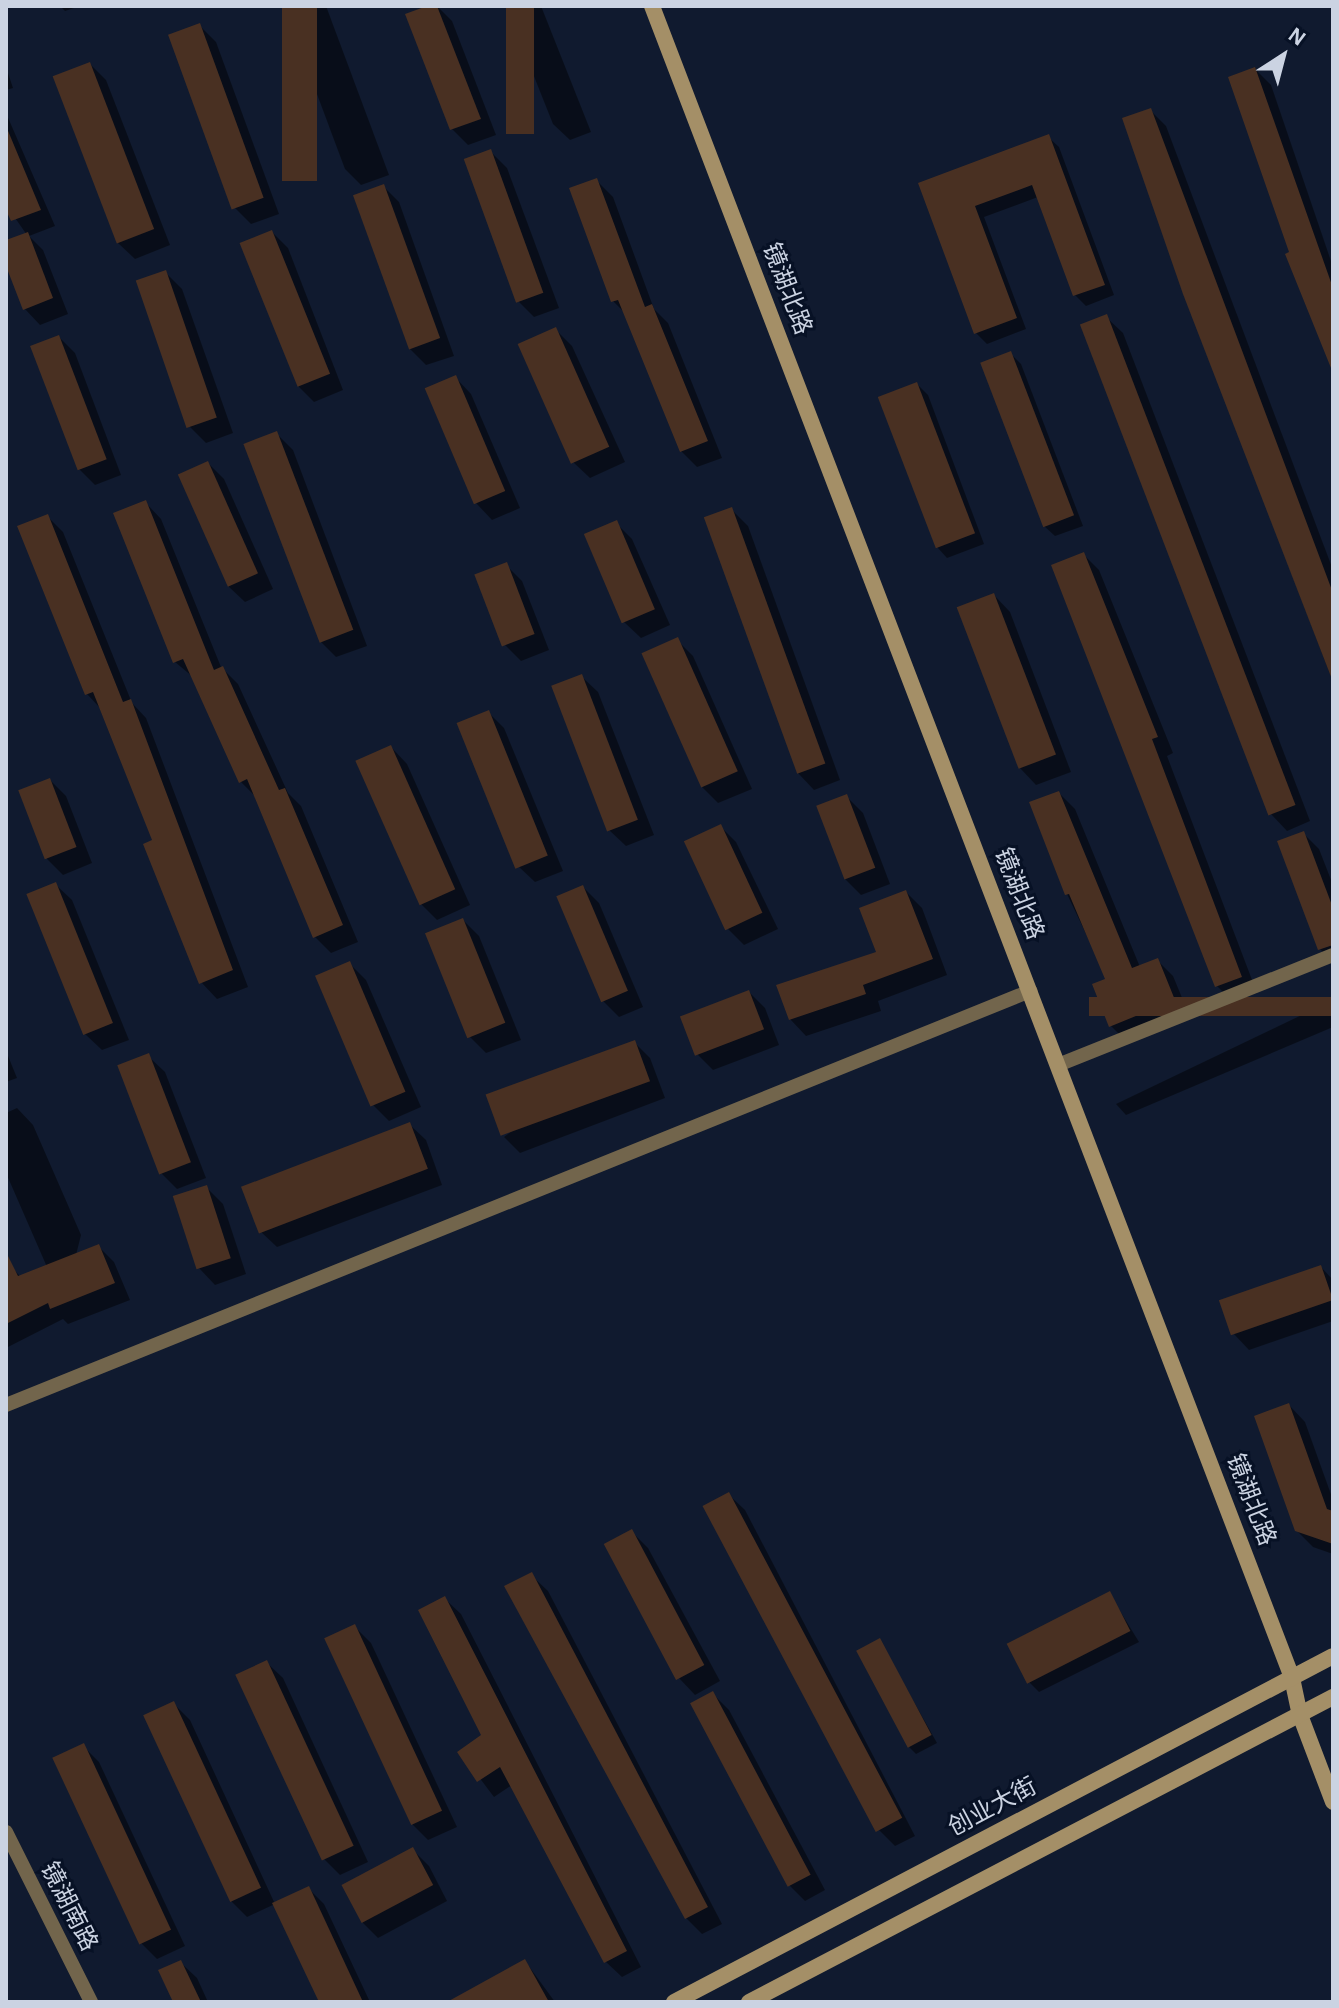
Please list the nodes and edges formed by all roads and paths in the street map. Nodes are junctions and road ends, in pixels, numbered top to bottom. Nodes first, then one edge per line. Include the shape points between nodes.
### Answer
1 (652, 6) edge
2 (1333, 955) edge
3 (1030, 991) junction
4 (1058, 1065) junction
5 (6, 1405) edge
6 (1333, 1656) edge
7 (1292, 1678) junction
8 (1333, 1697) edge
9 (1300, 1715) junction
10 (1333, 1802) edge
11 (6, 1832) edge
12 (91, 2002) edge
13 (674, 2002) edge
14 (749, 2002) edge

1 - 3 street, 镜湖北路
2 - 4 street
3 - 4 street, 镜湖北路
3 - 5 street
4 - 7 street, 镜湖北路
6 - 7 street, 创业大街
7 - 9 street, 镜湖北路
7 - 13 street, 创业大街
8 - 9 street
9 - 10 street, 镜湖北路
9 - 14 street
11 - 12 street, 镜湖南路

